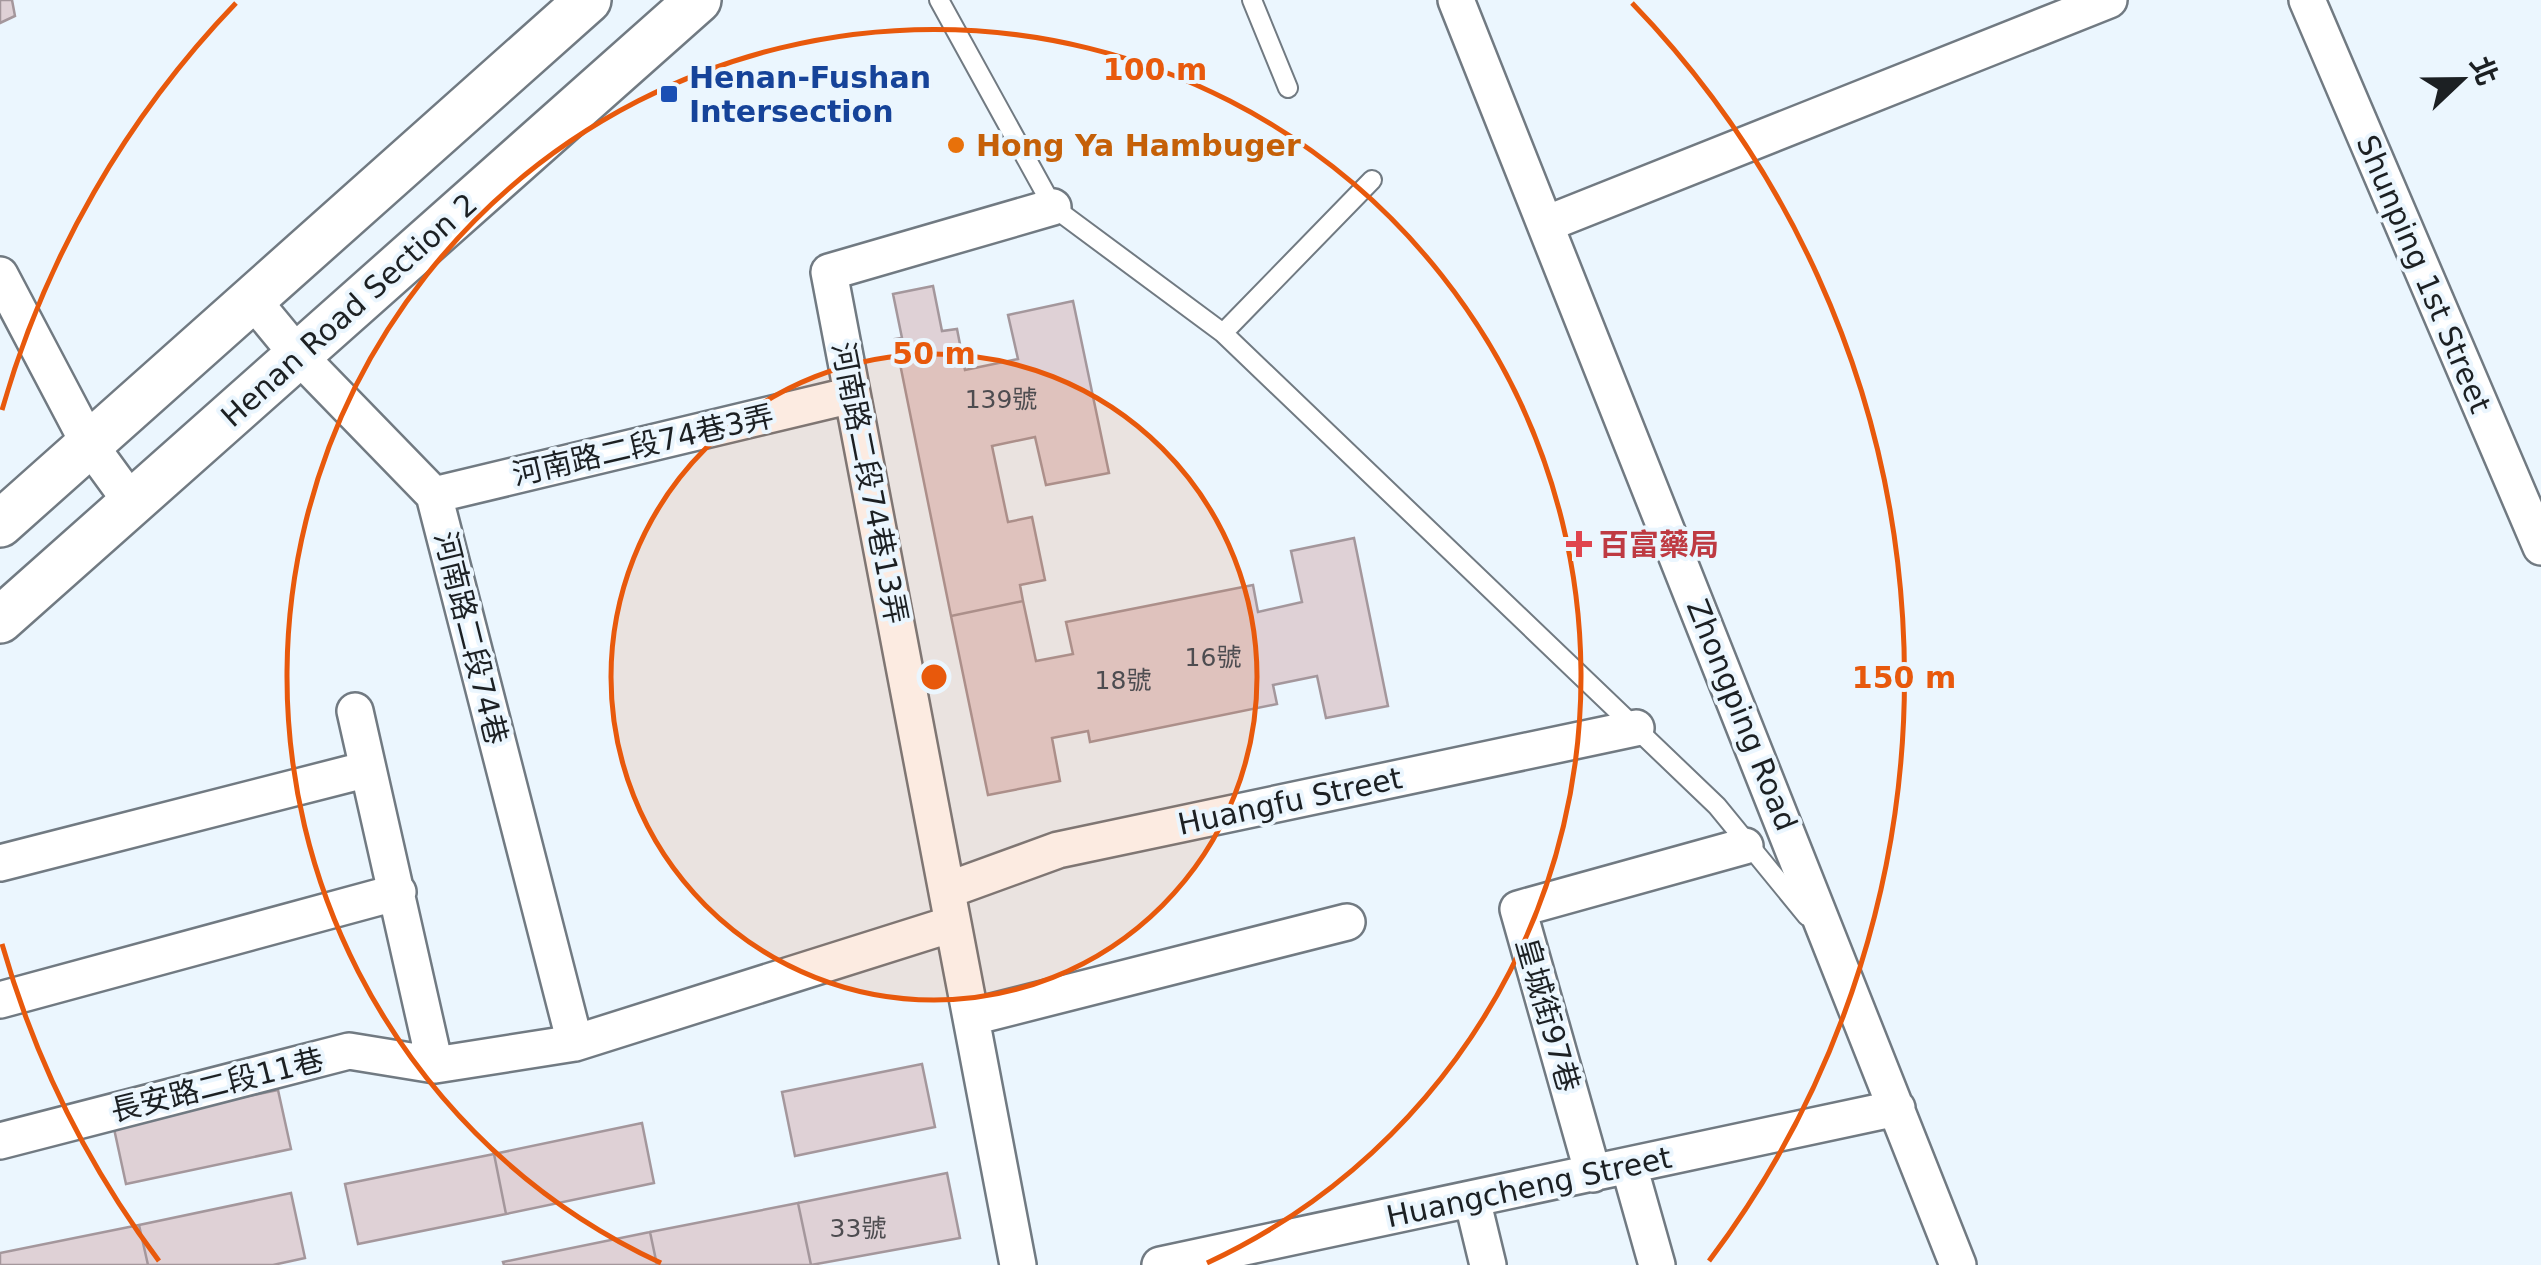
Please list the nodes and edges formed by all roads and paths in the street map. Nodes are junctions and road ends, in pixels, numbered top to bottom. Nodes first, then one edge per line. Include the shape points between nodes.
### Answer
1 (588, 0) edge
2 (698, 0) edge
3 (939, 0) edge
4 (1252, 0) edge
5 (1456, 0) edge
6 (2109, 0) edge
7 (2307, 0) edge
8 (1288, 88) dead end
9 (1372, 180) dead end
10 (1053, 207) junction
11 (1546, 224) junction
12 (0, 275) edge
13 (250, 296) junction
14 (1223, 333) junction
15 (298, 355) junction
16 (852, 396) junction
17 (89, 444) junction
18 (434, 495) junction
19 (132, 503) junction
20 (0, 524) edge
21 (2541, 547) edge
22 (0, 620) edge
23 (355, 711) dead end
24 (1636, 728) junction
25 (368, 769) junction
26 (1745, 846) junction
27 (0, 862) edge
28 (398, 892) junction
29 (950, 907) junction
30 (1347, 922) dead end
31 (1835, 949) junction
32 (0, 1000) edge
33 (972, 1017) junction
34 (575, 1043) junction
35 (435, 1064) junction
36 (1897, 1108) junction
37 (0, 1141) edge
38 (1629, 1166) junction
39 (1593, 1174) junction
40 (1472, 1199) junction
41 (1018, 1265) edge
42 (1160, 1265) edge
43 (1488, 1265) edge
44 (1656, 1265) edge
45 (1958, 1265) edge

1 - 13 street
2 - 15 street, Henan Road Section 2
3 - 10 lane
4 - 8 lane
5 - 11 street, Zhongping Road
6 - 11 street
7 - 21 street, Shunping 1st Street
9 - 14 lane
10 - 14 lane
10 - 16 street, 河南路二段74巷13弄 via 829,272
11 - 31 street, Zhongping Road
12 - 17 street
13 - 15 street, 河南路二段74巷
13 - 17 street
14 - 24 lane
15 - 18 street, 河南路二段74巷
15 - 19 street, Henan Road Section 2
16 - 18 street, 河南路二段74巷3弄
16 - 29 street, 河南路二段74巷13弄
17 - 19 street
17 - 20 street
18 - 34 street, 河南路二段74巷
19 - 22 street, Henan Road Section 2
23 - 25 street
24 - 26 lane via 1717,806
24 - 29 street, Huangfu Street via 1058,850
25 - 27 street
25 - 28 street
26 - 31 lane
26 - 39 street, 皇城街97巷 via 1518,909
28 - 32 street
28 - 35 street
29 - 33 street, 河南路二段74巷13弄
29 - 34 street, Huangfu Street
30 - 33 street
31 - 36 street, Zhongping Road
33 - 41 street, 河南路二段74巷13弄
34 - 35 street, 長安路二段11巷
35 - 37 street, 長安路二段11巷 via 349,1051
36 - 38 street, Huangcheng Street
36 - 45 street, Zhongping Road
38 - 39 street, Huangcheng Street
38 - 44 street
39 - 40 street, Huangcheng Street
40 - 42 street, Huangcheng Street
40 - 43 street

